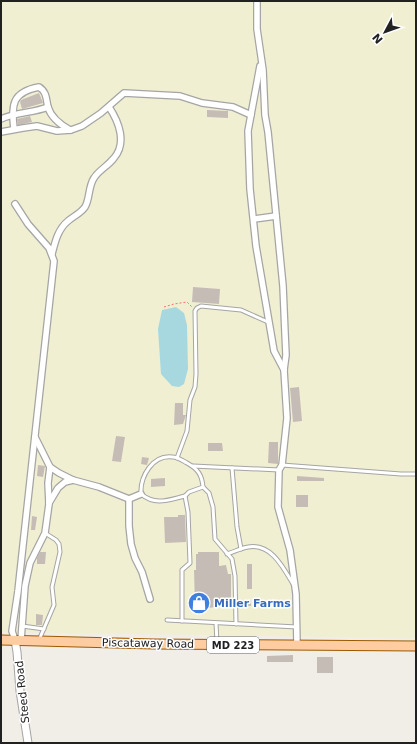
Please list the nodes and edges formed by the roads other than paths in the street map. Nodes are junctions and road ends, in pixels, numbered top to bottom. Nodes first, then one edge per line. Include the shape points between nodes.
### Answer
1 (257, 1) edge
2 (261, 58) junction
3 (48, 107) junction
4 (109, 107) junction
5 (12, 115) junction
6 (251, 115) junction
7 (1, 119) edge
8 (14, 130) junction
9 (70, 130) junction
10 (1, 132) edge
11 (15, 204) dead end
12 (276, 216) junction
13 (254, 219) junction
14 (52, 254) junction
15 (269, 322) junction
16 (284, 370) junction
17 (34, 437) junction
18 (177, 458) junction
19 (192, 466) junction
20 (50, 467) junction
21 (280, 467) junction
22 (232, 468) junction
23 (416, 474) edge
24 (73, 480) junction
25 (203, 487) junction
26 (141, 494) junction
27 (185, 496) junction
28 (129, 499) junction
29 (49, 504) junction
30 (45, 533) junction
31 (241, 549) junction
32 (227, 554) junction
33 (296, 589) junction
34 (150, 599) dead end
35 (167, 620) dead end
36 (182, 621) junction
37 (216, 623) junction
38 (236, 624) junction
39 (22, 626) junction
40 (297, 627) junction
41 (44, 629) junction
42 (1, 640) edge
43 (18, 640) junction
44 (38, 641) junction
45 (217, 644) junction
46 (297, 645) junction
47 (416, 646) edge
48 (28, 743) edge

1 - 2 street
2 - 6 street
2 - 12 street via 264,115
3 - 5 street
3 - 5 street via 43,90 30,89 16,98
3 - 9 street via 58,123
4 - 6 street via 124,93 180,96 233,108
4 - 9 street via 82,126
4 - 14 street via 120,131 118,152 93,179 84,208 64,226
5 - 7 street
5 - 8 street
6 - 13 street via 248,144
8 - 9 street via 37,126 57,131
8 - 10 street
11 - 14 street
12 - 13 street
12 - 16 street via 283,286 286,355
13 - 15 street via 255,242
14 - 17 street via 54,261
15 - 16 street via 274,351
15 - 18 lane via 241,310 201,306 197,308 195,387 190,400 187,431
16 - 21 street via 287,418
17 - 20 street
17 - 43 street via 12,631
18 - 19 lane
18 - 26 lane via 164,457 156,460 140,486
19 - 22 lane
19 - 25 lane via 200,473
20 - 24 street
20 - 29 street
21 - 22 lane
21 - 23 lane
21 - 33 street via 279,514 290,550
22 - 31 lane
24 - 28 street
24 - 29 street via 58,488
25 - 27 lane
25 - 32 lane via 209,493 213,507 215,540
26 - 27 lane via 146,498 168,502
26 - 28 street
27 - 36 lane via 190,563 182,570
28 - 34 street via 131,544
29 - 30 street
30 - 39 street via 30,563 25,586
30 - 41 lane via 56,540 60,552 52,587 54,605
31 - 32 lane
31 - 33 lane via 258,547 271,552
32 - 38 lane via 232,559 235,576
33 - 40 street
35 - 36 lane
36 - 37 lane
37 - 38 lane
37 - 45 lane
38 - 40 lane
39 - 41 lane
39 - 43 street
40 - 46 street
41 - 44 lane
42 - 43 main road, Piscataway Road / MD 223
43 - 44 main road, Piscataway Road / MD 223
43 - 48 street, Steed Road via 20,691
44 - 45 main road, Piscataway Road / MD 223
45 - 46 main road, Piscataway Road / MD 223
46 - 47 main road, Piscataway Road / MD 223

